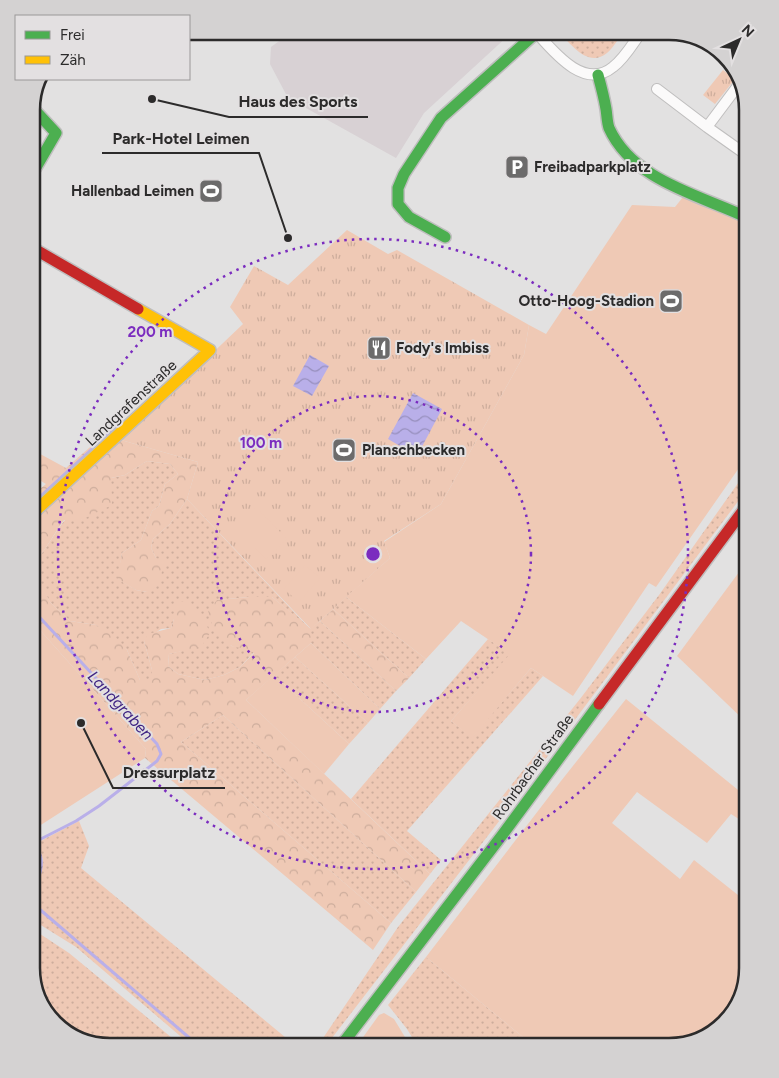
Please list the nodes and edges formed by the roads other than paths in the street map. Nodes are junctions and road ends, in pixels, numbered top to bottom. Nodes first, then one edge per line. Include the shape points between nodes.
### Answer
1 (527, 40) edge
2 (544, 40) edge
3 (635, 40) edge
4 (598, 74) junction
5 (656, 89) dead end
6 (736, 89) edge
7 (40, 115) edge
8 (707, 127) junction
9 (739, 150) edge
10 (40, 161) edge
11 (739, 212) edge
12 (445, 238) dead end
13 (40, 252) edge
14 (40, 507) edge
15 (739, 516) edge
16 (347, 1038) edge

1 - 12 street via 441,118 398,188 398,204 409,217
2 - 4 street via 574,69
3 - 4 street via 615,66
4 - 11 street via 608,125 634,162 663,180
5 - 8 street
6 - 8 street
7 - 10 street via 56,133
8 - 9 street
13 - 14 street, Landgrafenstraße via 210,350
15 - 16 street, Rohrbacher Straße

